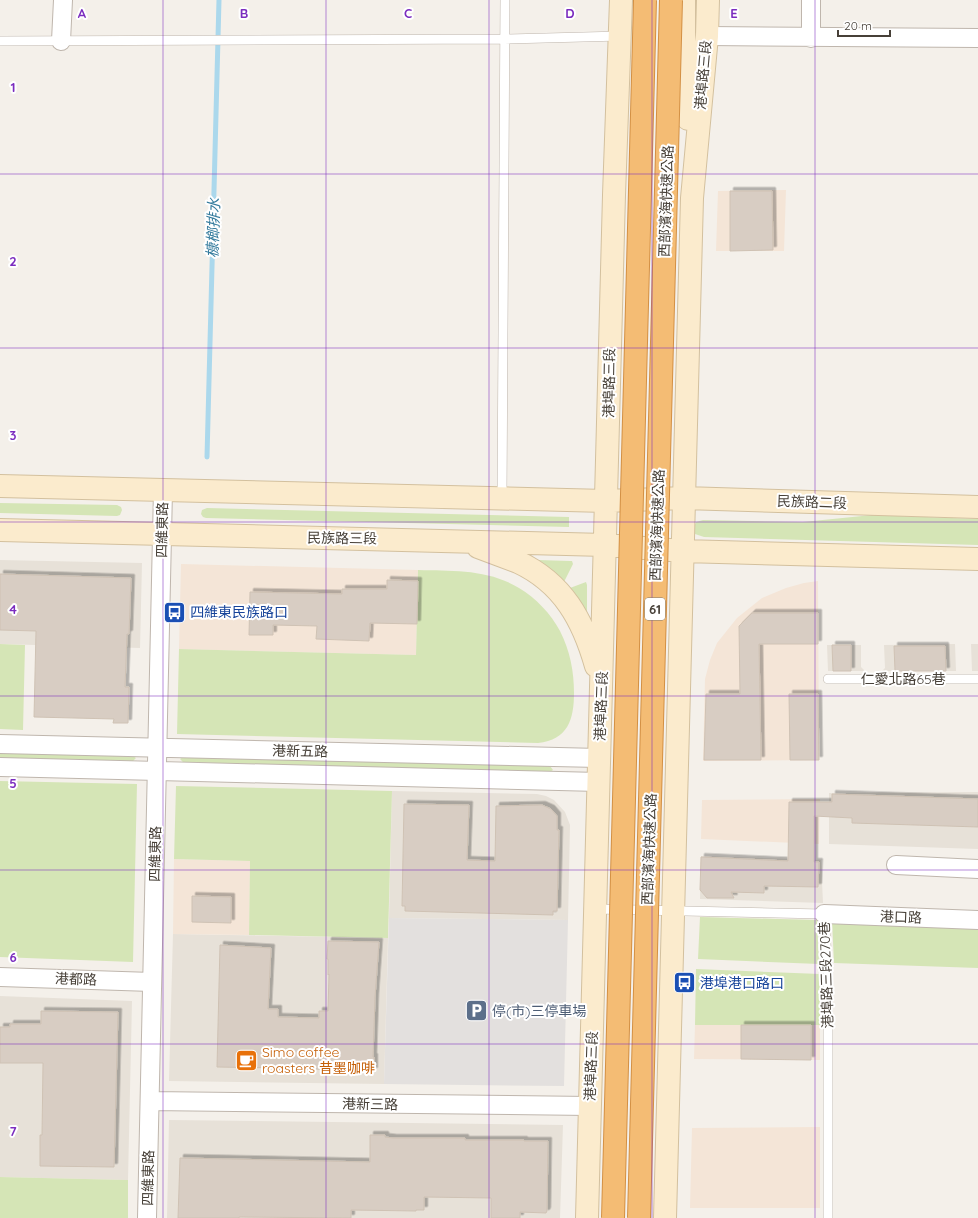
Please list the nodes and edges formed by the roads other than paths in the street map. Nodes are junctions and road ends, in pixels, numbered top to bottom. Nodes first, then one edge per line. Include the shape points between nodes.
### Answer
1 (63, 0) edge
2 (505, 0) edge
3 (621, 0) edge
4 (632, 0) edge
5 (645, 0) edge
6 (671, 0) edge
7 (684, 0) edge
8 (708, 0) edge
9 (812, 0) edge
10 (620, 36) junction
11 (707, 36) junction
12 (811, 38) junction
13 (978, 38) edge
14 (505, 39) junction
15 (0, 41) edge
16 (61, 41) junction
17 (614, 195) junction
18 (692, 198) junction
19 (0, 486) edge
20 (163, 490) junction
21 (502, 498) junction
22 (684, 498) junction
23 (606, 501) junction
24 (978, 507) edge
25 (0, 530) edge
26 (162, 534) junction
27 (461, 541) junction
28 (605, 545) junction
29 (683, 550) junction
30 (978, 559) edge
31 (978, 678) edge
32 (828, 679) dead end
33 (601, 686) junction
34 (0, 744) edge
35 (158, 748) junction
36 (599, 758) junction
37 (0, 767) edge
38 (157, 771) junction
39 (599, 782) junction
40 (896, 865) dead end
41 (978, 869) edge
42 (595, 909) junction
43 (673, 911) junction
44 (824, 914) junction
45 (978, 920) edge
46 (0, 977) edge
47 (152, 982) junction
48 (150, 1100) junction
49 (590, 1106) junction
50 (147, 1218) edge
51 (587, 1218) edge
52 (613, 1218) edge
53 (639, 1218) edge
54 (665, 1218) edge
55 (828, 1218) edge

1 - 16 street
2 - 14 lane
3 - 10 street, 港埠路三段
4 - 17 street, 港埠路三段 via 632,31
5 - 52 highway, 西部濱海快速公路 / 61, bridge
6 - 53 highway, 西部濱海快速公路 / 61, bridge
7 - 18 street, 港埠路三段
8 - 11 street, 港埠路三段
9 - 12 street
10 - 14 lane
10 - 17 street, 港埠路三段
11 - 12 street
11 - 18 street, 港埠路三段
12 - 13 street
14 - 16 lane
14 - 21 lane
15 - 16 lane
17 - 23 street, 港埠路三段
18 - 22 street, 港埠路三段
19 - 20 street
20 - 21 street
20 - 26 street, 四維東路
21 - 23 street
22 - 23 street, 民族路二段
22 - 24 street, 民族路二段
22 - 29 street, 港埠路三段
23 - 28 street, 港埠路三段
25 - 26 street, 民族路三段
26 - 27 street, 民族路三段
26 - 35 street, 四維東路
27 - 28 street, 民族路三段
27 - 33 street via 523,565 559,592 584,631
28 - 29 street, 民族路三段
28 - 33 street, 港埠路三段
29 - 30 street
29 - 43 street, 港埠路三段
31 - 32 lane, 仁愛北路65巷
33 - 36 street, 港埠路三段
34 - 35 street, 港新五路
35 - 36 street, 港新五路
35 - 38 street, 四維東路
36 - 39 street, 港埠路三段
37 - 38 street, 港新五路
38 - 39 street, 港新五路
38 - 47 street, 四維東路
39 - 42 street, 港埠路三段
40 - 41 street
42 - 43 lane, 港埠路三段270巷
42 - 49 street, 港埠路三段
43 - 44 lane, 港埠路三段270巷
43 - 54 street, 港埠路三段
44 - 45 street, 港口路
44 - 55 lane, 港埠路三段270巷 via 828,973
46 - 47 street, 港都路
47 - 48 street, 四維東路
48 - 49 street, 港新三路
48 - 50 street, 四維東路
49 - 51 street, 港埠路三段

